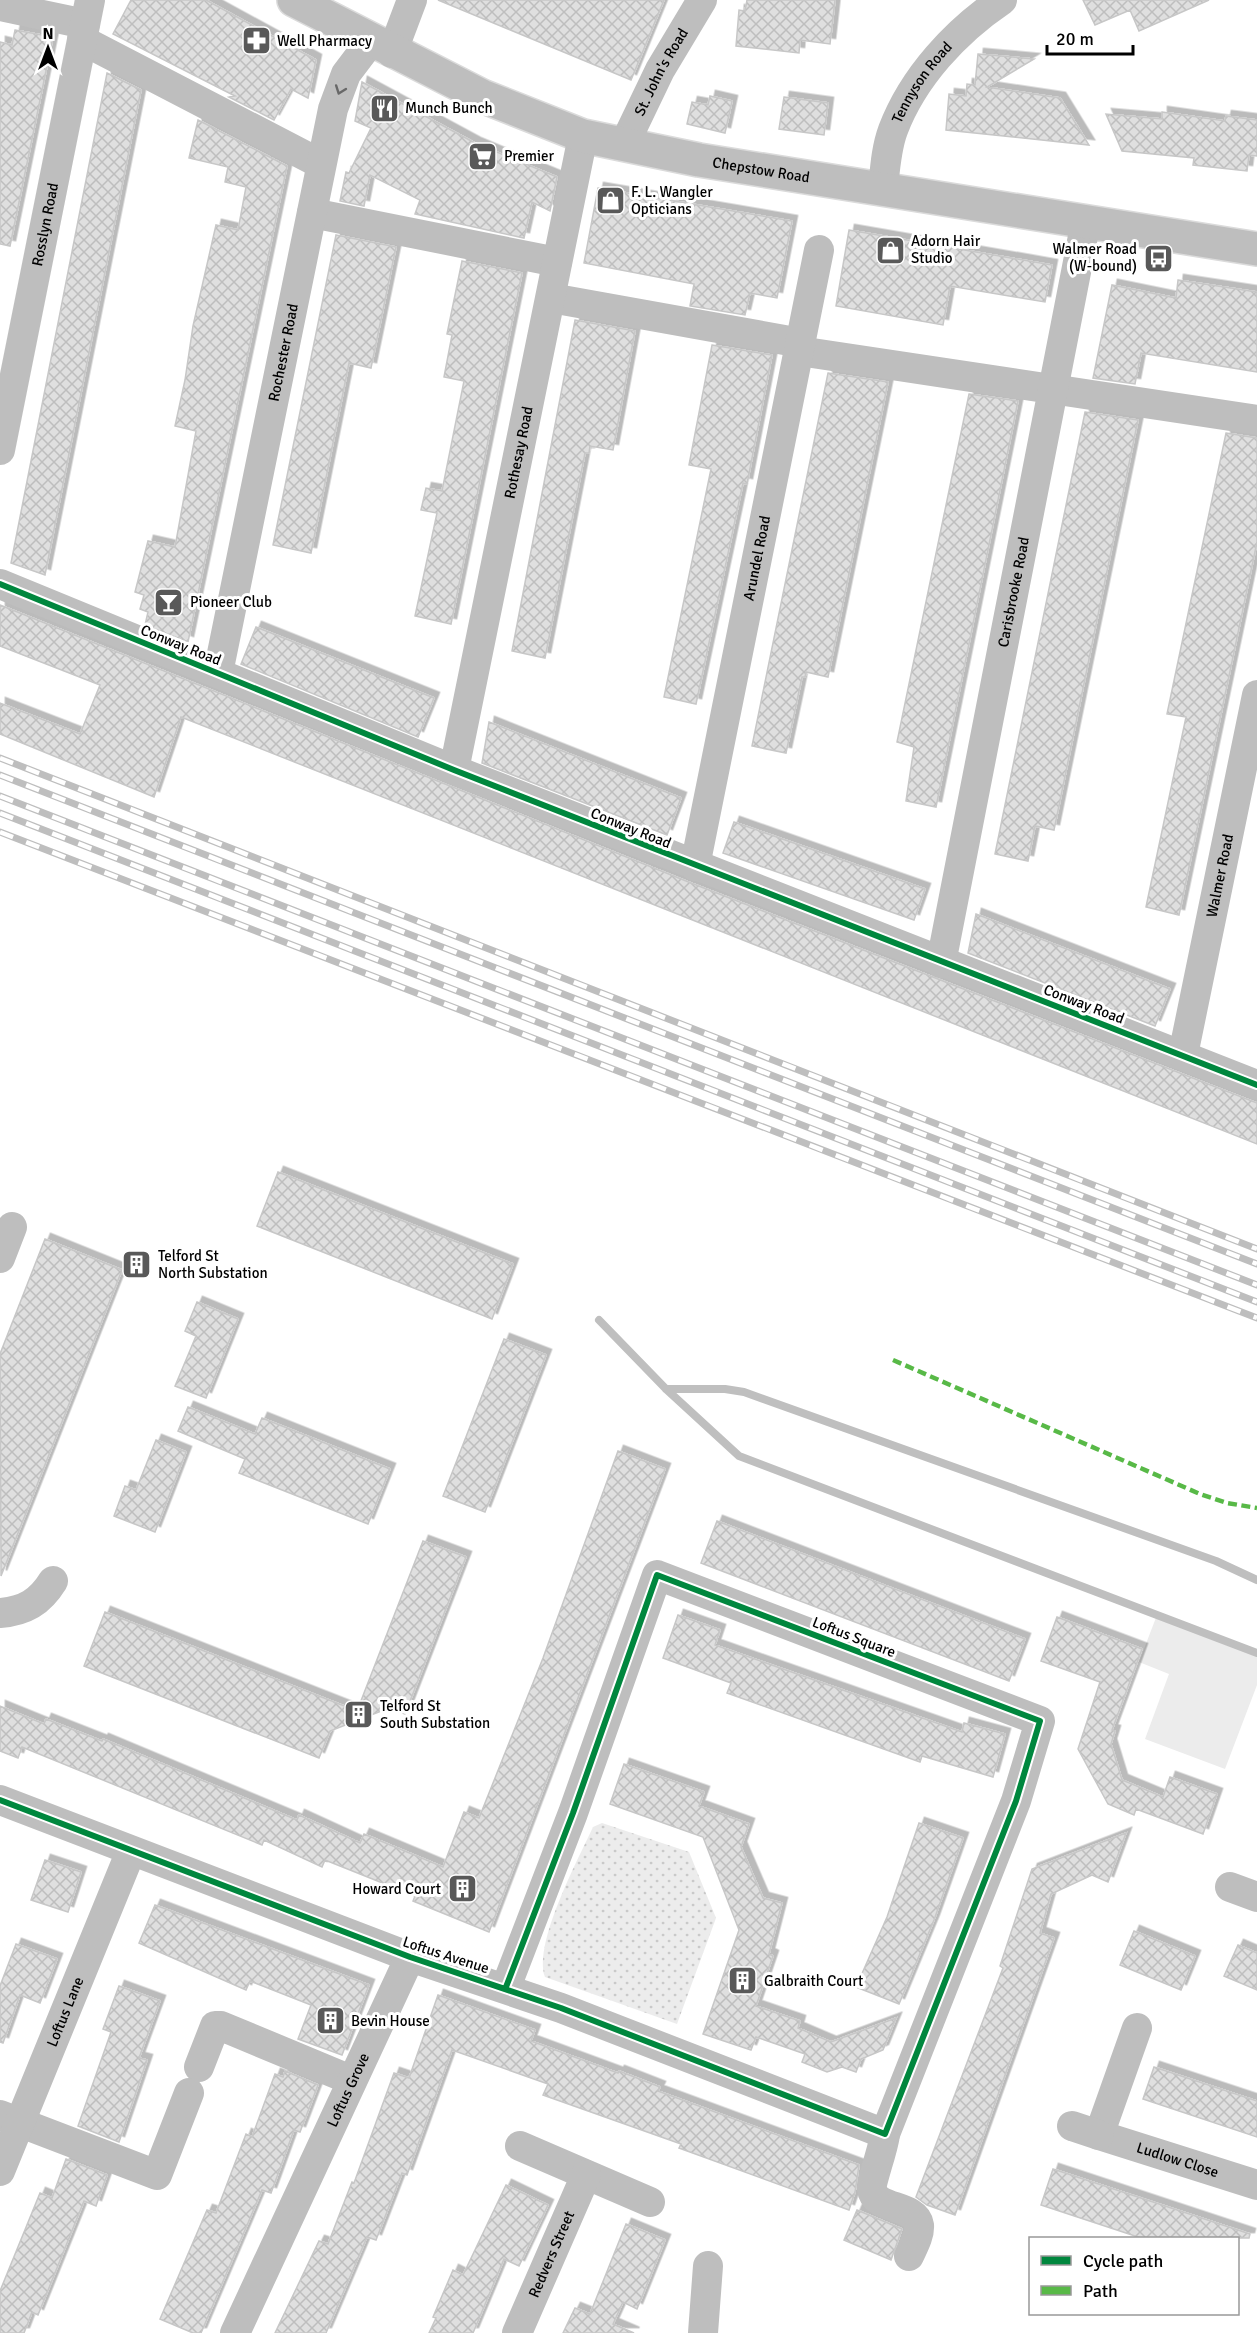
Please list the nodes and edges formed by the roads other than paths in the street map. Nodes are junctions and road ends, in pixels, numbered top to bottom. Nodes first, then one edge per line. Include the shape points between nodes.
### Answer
1 (294, 0) edge
2 (412, 0) edge
3 (702, 0) edge
4 (1002, 0) edge
5 (0, 6) edge
6 (86, 21) edge
7 (382, 47) junction
8 (583, 136) junction
9 (624, 145) junction
10 (321, 164) junction
11 (883, 189) junction
12 (312, 213) junction
13 (1086, 221) junction
14 (1257, 249) edge
15 (819, 250) dead end
16 (557, 262) junction
17 (551, 298) junction
18 (800, 347) junction
19 (1054, 390) junction
20 (1257, 420) edge
21 (0, 450) edge
22 (0, 584) edge
23 (218, 673) junction
24 (1257, 695) edge
25 (454, 770) junction
26 (694, 866) junction
27 (941, 963) junction
28 (1183, 1055) junction
29 (1257, 1085) edge
30 (12, 1227) dead end
31 (0, 1258) edge
32 (53, 1581) dead end
33 (0, 1613) edge
34 (0, 1800) edge
35 (131, 1851) junction
36 (410, 1957) junction
37 (506, 1987) junction
38 (1137, 2028) dead end
39 (351, 2080) junction
40 (10, 2119) edge
41 (885, 2133) junction
42 (520, 2146) dead end
43 (0, 2171) edge
44 (586, 2175) junction
45 (1257, 2186) edge
46 (650, 2202) dead end
47 (909, 2256) dead end
48 (708, 2266) dead end
49 (235, 2333) edge
50 (517, 2333) edge
51 (703, 2333) edge

1 - 7 main road, Chepstow Road
2 - 7 street, Rochester Road
3 - 9 street, St. John's Road via 660,70
4 - 11 street, Tennyson Road via 949,44 917,85 893,130
5 - 6 street
6 - 10 street
6 - 21 street, Rosslyn Road
7 - 8 main road, Chepstow Road via 482,96
7 -> 10 street, Rochester Road via 346,74 333,109
8 - 9 main road, Chepstow Road
8 - 16 street, Rothesay Road
9 - 11 main road, Chepstow Road
10 - 12 street, Rochester Road
11 - 13 main road, Chepstow Road
12 - 16 street
12 - 23 street, Rochester Road
13 - 14 main road, Chepstow Road
13 - 19 street, Carisbrooke Road
15 - 18 street, Arundel Road
16 - 17 street, Rothesay Road
17 - 18 street
17 - 25 street, Rothesay Road
18 - 19 street
18 - 26 street, Arundel Road
19 - 20 street
19 - 27 street, Carisbrooke Road
22 - 23 street, Conway Road
23 - 25 street, Conway Road
24 - 28 street, Walmer Road
25 - 26 street, Conway Road
26 - 27 street, Conway Road
27 - 28 street, Conway Road
28 - 29 street, Conway Road
30 - 31 street
32 - 33 street via 29,1606
34 - 35 street, Loftus Avenue
35 - 36 street, Loftus Avenue
35 - 40 street, Loftus Lane
36 - 37 street, Loftus Avenue
36 - 39 street, Loftus Grove
37 - 41 street, Loftus Avenue
37 - 41 street, Loftus Square via 573,1813 657,1575 1040,1721 1016,1801
38 - 45 street, Ludlow Close via 1085,2131
39 - 40 street via 215,2026 157,2175
39 - 49 street, Loftus Grove
40 - 43 street, Loftus Lane
41 - 47 street via 872,2190 875,2196 913,2215 918,2222
42 - 44 street
44 - 46 street
44 - 50 street, Redvers Street
48 - 51 street

